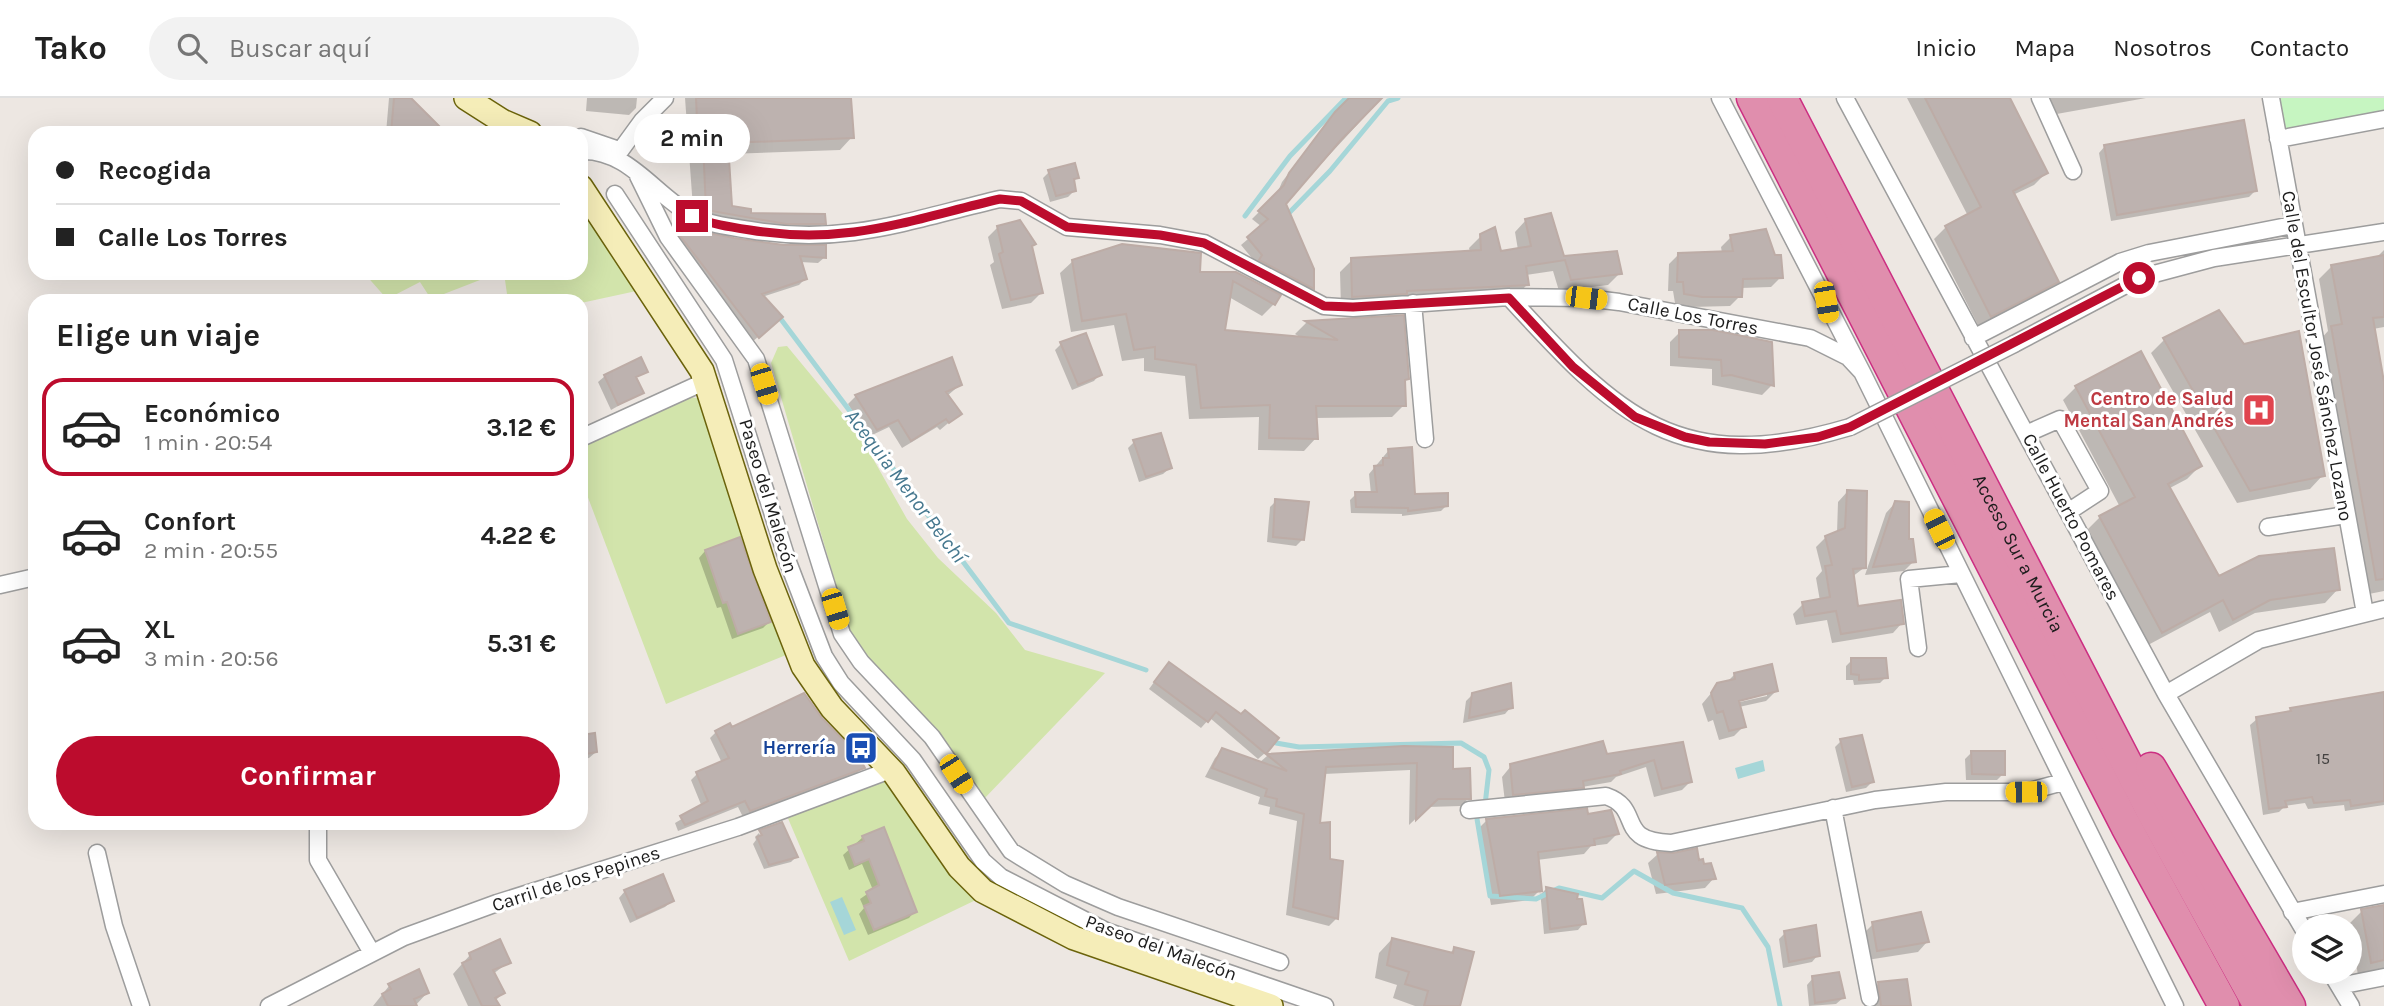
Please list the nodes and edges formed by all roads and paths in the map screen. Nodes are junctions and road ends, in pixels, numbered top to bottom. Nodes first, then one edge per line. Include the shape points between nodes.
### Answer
1 (466, 98) edge
2 (665, 98) edge
3 (1720, 98) edge
4 (1752, 98) edge
5 (1783, 98) edge
6 (1845, 98) edge
7 (2040, 98) edge
8 (2272, 98) edge
9 (2384, 120) edge
10 (514, 126) edge
11 (2278, 139) junction
12 (588, 140) edge
13 (588, 152) edge
14 (618, 154) junction
15 (635, 170) junction
16 (2073, 171) dead end
17 (615, 194) dead end
18 (588, 198) edge
19 (694, 217) junction
20 (2293, 225) junction
21 (2384, 232) edge
22 (668, 237) junction
23 (2297, 245) junction
24 (1509, 298) junction
25 (1826, 302) junction
26 (1413, 303) junction
27 (1810, 338) junction
28 (1973, 338) junction
29 (1862, 372) junction
30 (706, 381) junction
31 (2026, 434) junction
32 (588, 435) edge
33 (1425, 439) dead end
34 (2068, 512) junction
35 (2346, 515) junction
36 (2268, 527) dead end
37 (1961, 574) junction
38 (28, 579) edge
39 (0, 585) edge
40 (2384, 609) edge
41 (2365, 613) junction
42 (1918, 648) dead end
43 (2070, 649) junction
44 (2166, 694) junction
45 (890, 770) junction
46 (2063, 782) junction
47 (1833, 808) junction
48 (1469, 810) dead end
49 (318, 830) edge
50 (97, 853) dead end
51 (2384, 894) edge
52 (2292, 912) joint
53 (372, 953) junction
54 (1280, 962) dead end
55 (2384, 977) edge
56 (2339, 986) joint
57 (1870, 998) dead end
58 (141, 1006) edge
59 (269, 1006) edge
60 (1270, 1006) edge
61 (1325, 1006) edge
62 (2175, 1006) edge
63 (2224, 1006) edge
64 (2259, 1006) edge
65 (2290, 1006) edge
66 (2351, 1006) edge

1 - 10 street
2 - 14 street
3 - 25 street
4 - 63 highway, Acceso Sur a Murcia via 2126,826
5 - 43 highway, Acceso Sur a Murcia
6 - 28 street, Calle Huerto Pomares
7 - 16 street
8 - 11 street, Calle del Escultor José Sánchez Lozano
9 - 11 street
11 - 20 street, Calle del Escultor José Sánchez Lozano
12 - 14 street
13 - 14 street
14 - 15 street
15 - 19 street, Calle Los Torres
15 - 22 street
17 - 61 street, Paseo del Malecón via 724,360 788,562 824,656 841,683 913,760 983,861 1001,877 1106,931
18 - 30 street
19 - 22 street via 673,220
19 - 26 street, Calle Los Torres via 765,233 827,236 867,233 1000,199 1021,201 1067,227 1204,243 1324,306
20 - 23 street, Calle del Escultor José Sánchez Lozano
20 - 28 street via 2120,262
21 - 23 street
22 - 54 street via 756,359 842,634 861,662 932,737 1012,851 1065,884 1118,907
23 - 24 street, bridge via 2214,258 2139,278 1850,427 1818,437 1765,444 1709,442 1658,428 1625,411 1573,367
23 - 35 street, Calle del Escultor José Sánchez Lozano
24 - 26 street, Calle Los Torres
24 - 27 street, Calle Los Torres via 1619,302
25 - 27 street via 1826,329
25 - 29 street
26 - 33 street
27 - 29 street, Calle Los Torres via 1848,358
28 - 31 street, Calle Huerto Pomares
29 - 37 street
30 - 32 street
30 - 45 street via 765,569 798,654 822,695
31 - 34 street, Calle Huerto Pomares
31 - 34 street via 2060,419 2100,491
34 - 44 street, Calle Huerto Pomares
35 - 36 street
35 - 41 street, Calle del Escultor José Sánchez Lozano
37 - 42 street via 1909,579
37 - 46 street
38 - 39 street
40 - 41 street
41 - 44 street via 2259,640
43 - 64 highway, Acceso Sur a Murcia via 2153,814
43 - 65 highway via 2148,762
44 - 52 street, Calle Huerto Pomares
45 - 53 street, Carril de los Pepines via 738,827 497,903
45 - 60 street via 946,850 983,891 1090,944
46 - 47 street via 2026,792 1916,794
46 - 62 street
47 - 48 street via 1671,843 1639,837 1619,802 1606,796
47 - 57 street
49 - 53 street via 318,860
50 - 58 street via 114,926
51 - 52 street
53 - 59 street, Carril de los Pepines
55 - 56 street
56 - 66 street

